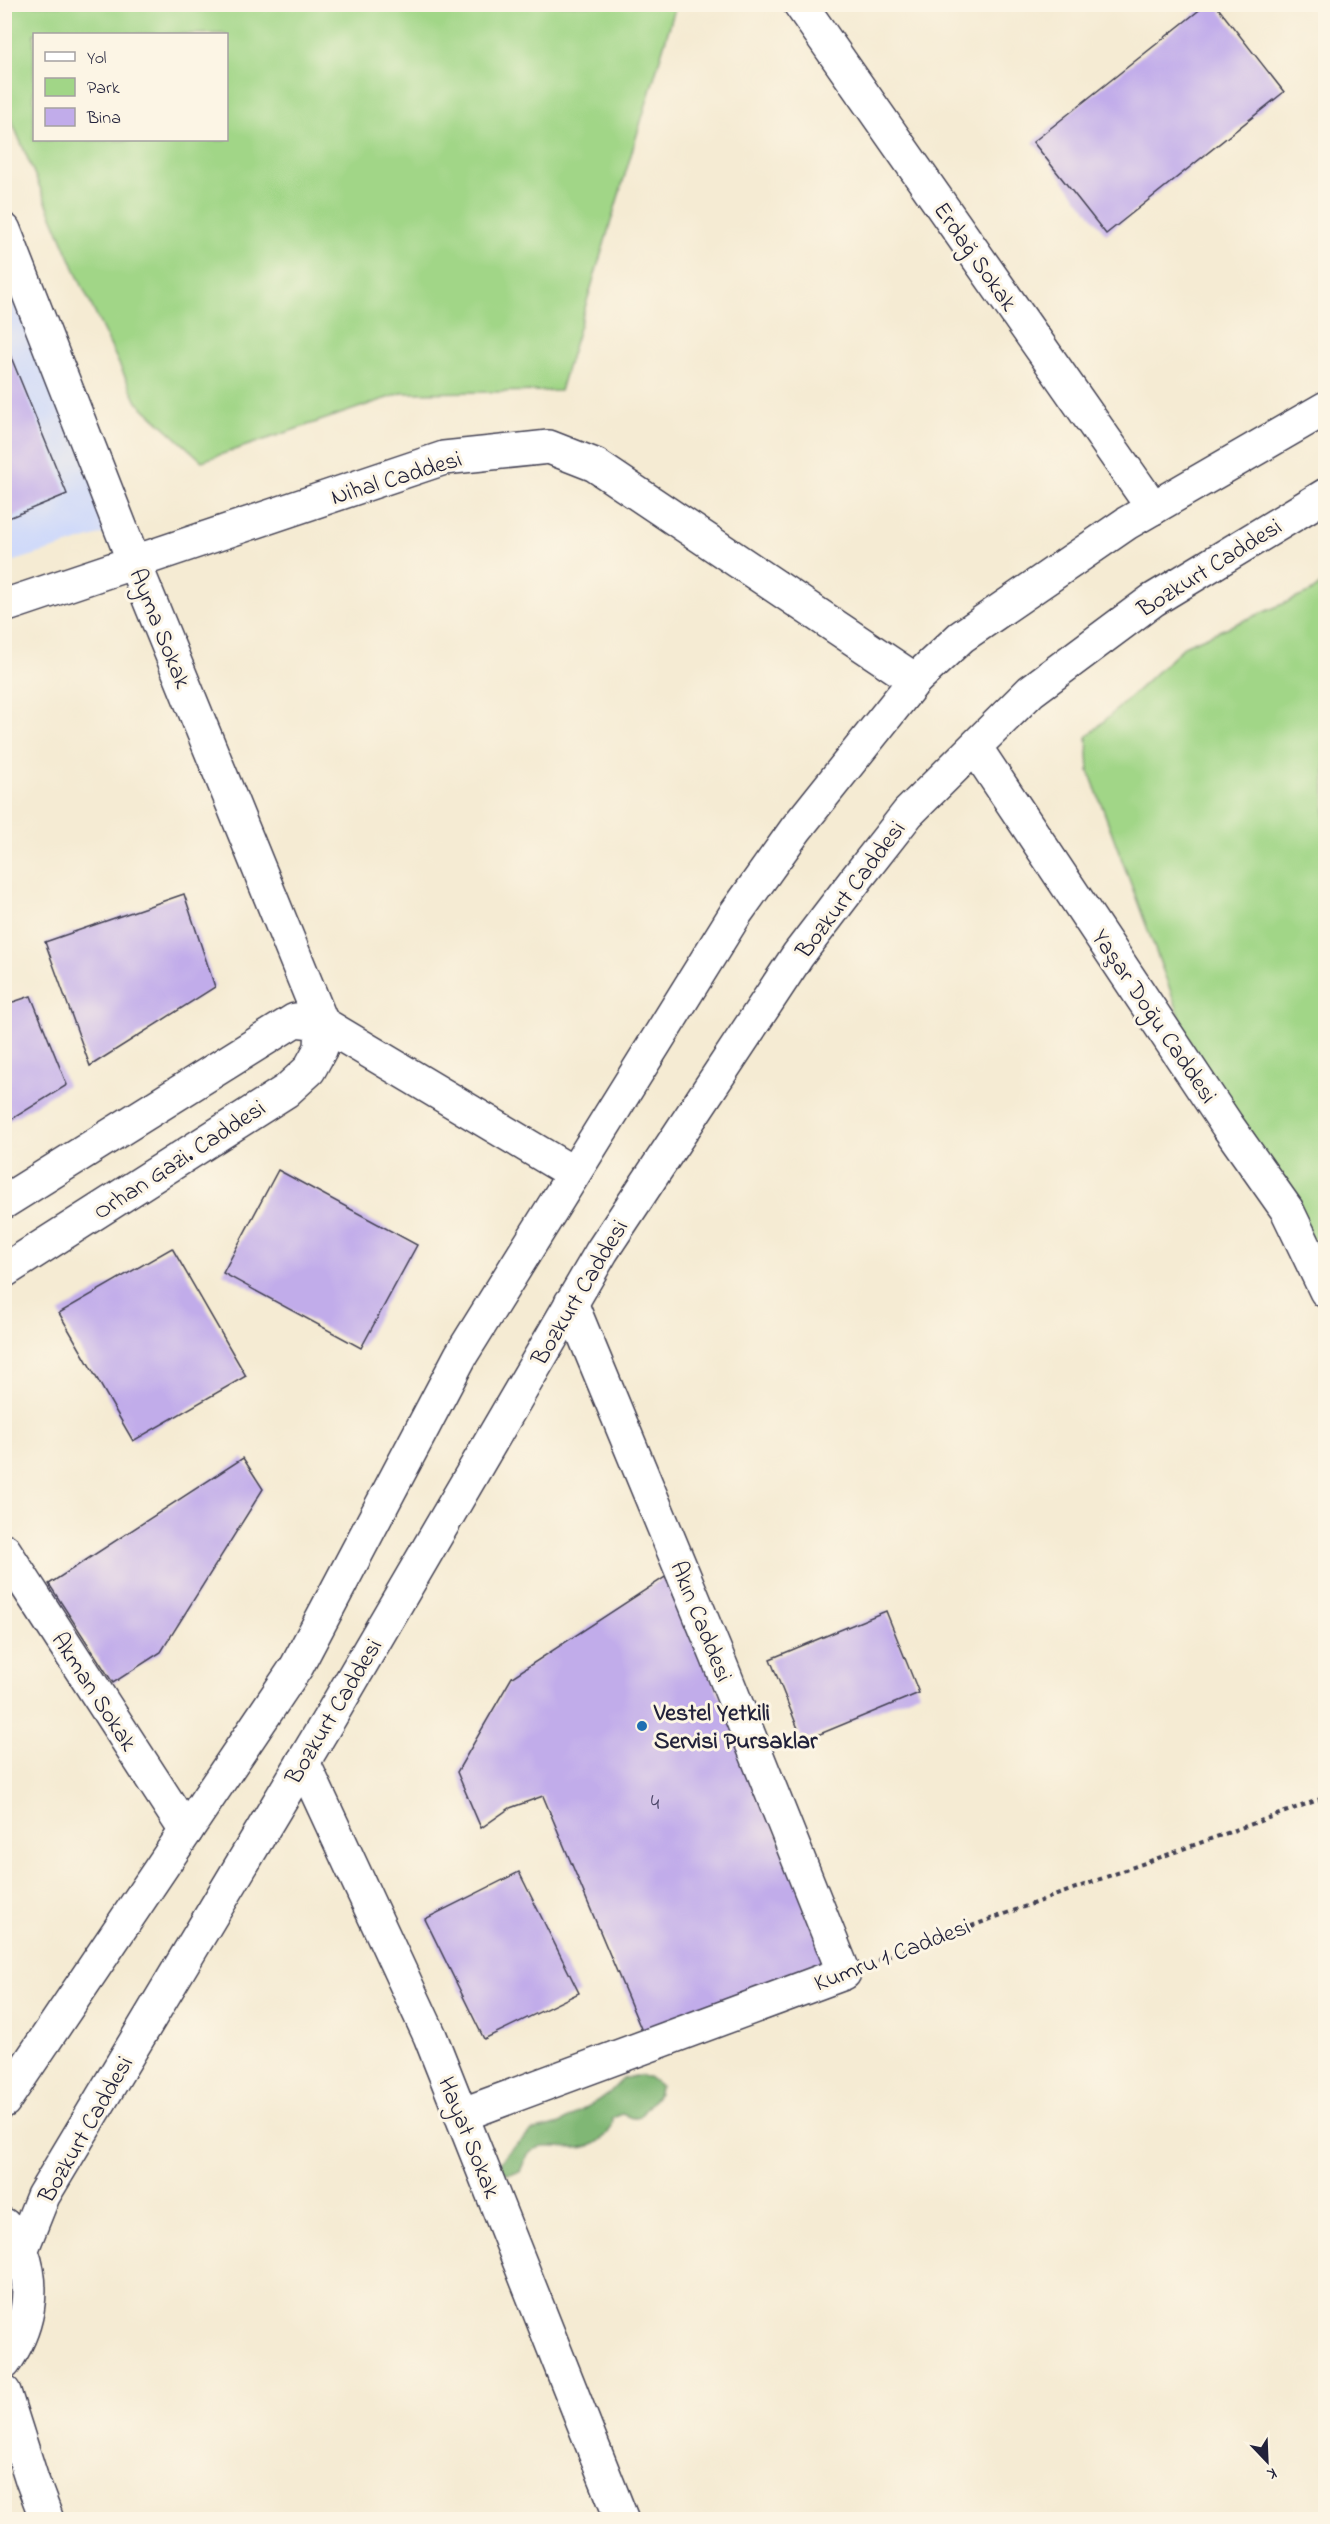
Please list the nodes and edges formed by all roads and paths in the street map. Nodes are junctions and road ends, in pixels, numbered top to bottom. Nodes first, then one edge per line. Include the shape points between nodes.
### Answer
1 (800, 4) edge
2 (4, 230) edge
3 (1326, 408) edge
4 (1326, 495) edge
5 (1153, 508) junction
6 (134, 562) junction
7 (4, 606) edge
8 (915, 680) junction
9 (975, 747) junction
10 (322, 1023) junction
11 (573, 1173) junction
12 (4, 1202) edge
13 (4, 1271) edge
14 (1326, 1291) edge
15 (571, 1303) junction
16 (4, 1550) edge
17 (303, 1762) junction
18 (1326, 1797) edge
19 (186, 1832) junction
20 (844, 1973) junction
21 (4, 2101) edge
22 (461, 2115) junction
23 (13, 2238) edge
24 (4, 2362) edge
25 (4, 2392) edge
26 (47, 2520) edge
27 (622, 2520) edge

1 - 5 street, Erdağ Sokak
2 - 6 street, Ayma Sokak
3 - 5 street
4 - 9 street, Bozkurt Caddesi via 1153,600 1031,692
5 - 8 street via 961,637
6 - 7 street, Nihal Caddesi
6 - 8 street, Nihal Caddesi via 444,458 549,447 595,465
6 - 10 street, Ayma Sokak
8 - 11 street via 796,829 736,913
9 - 14 street, Yaşar Doğu Caddesi via 1287,1210
9 - 15 street, Bozkurt Caddesi via 908,813 798,955
10 - 11 street
10 - 12 street via 295,1020 280,1028
10 - 13 street, Orhan Gazi. Caddesi via 321,1048 309,1070 286,1091
11 - 19 street via 461,1355 297,1666
15 - 17 street, Bozkurt Caddesi
15 - 20 street, Akın Caddesi
16 - 19 street, Akman Sokak
17 - 22 street, Hayat Sokak via 430,2036
17 - 23 street, Bozkurt Caddesi via 43,2196
18 - 20 path, Kumru 1 Caddesi
19 - 21 street
20 - 22 street, Kumru 1 Caddesi
22 - 27 street, Hayat Sokak
23 - 24 street via 30,2286 26,2321
25 - 26 street

